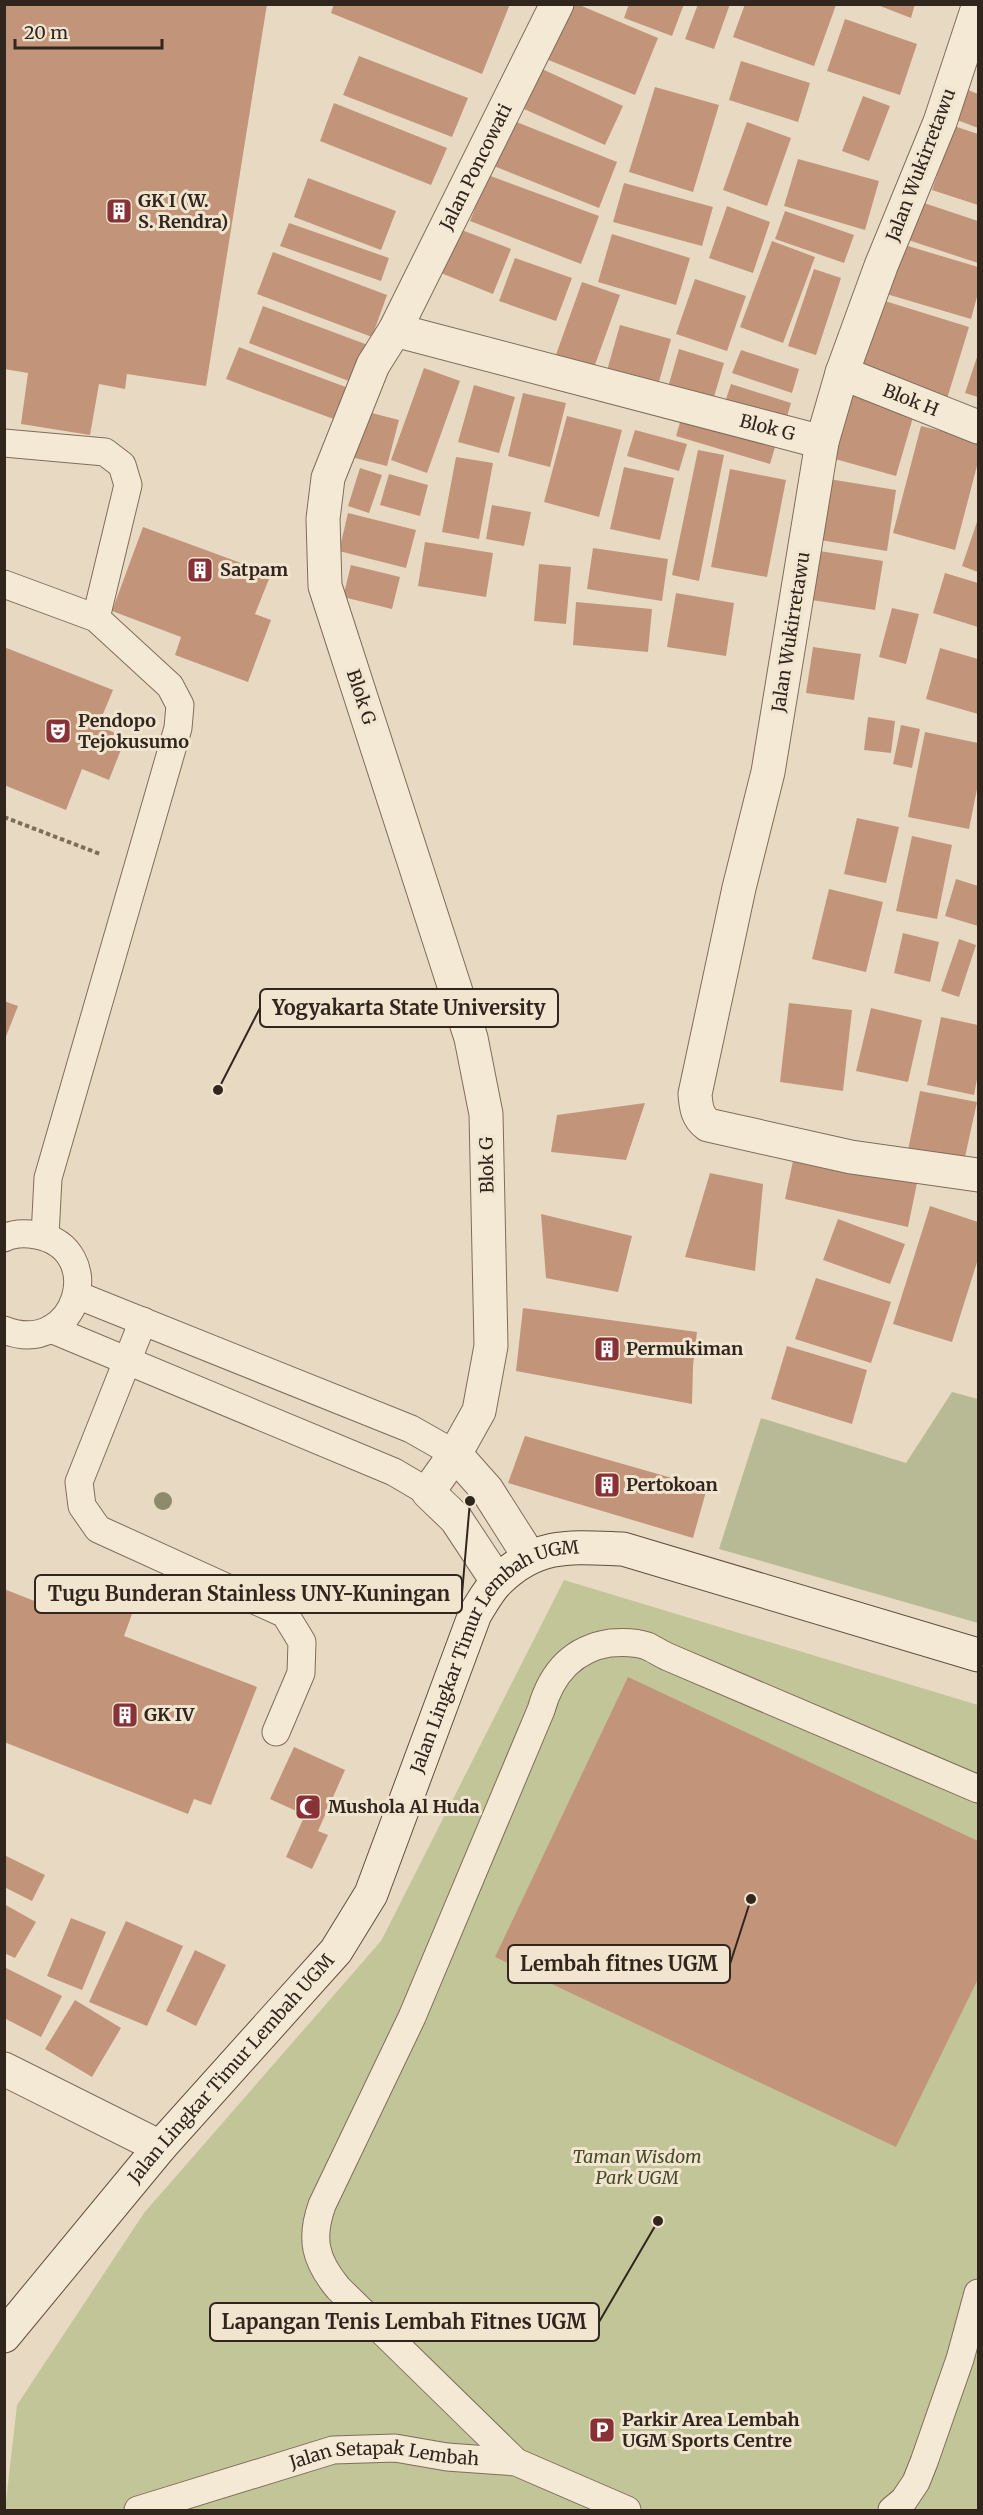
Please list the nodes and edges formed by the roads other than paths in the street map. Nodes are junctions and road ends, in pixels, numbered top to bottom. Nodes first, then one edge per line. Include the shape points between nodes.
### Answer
1 (557, 4) edge
2 (978, 7) edge
3 (395, 330) junction
4 (842, 373) junction
5 (978, 427) edge
6 (822, 441) junction
7 (4, 443) edge
8 (4, 584) edge
9 (96, 618) junction
10 (978, 1175) edge
11 (45, 1236) junction
12 (4, 1238) edge
13 (77, 1295) junction
14 (143, 1321) junction
15 (51, 1329) junction
16 (4, 1330) edge
17 (128, 1360) junction
18 (455, 1454) junction
19 (428, 1492) junction
20 (529, 1556) junction
21 (497, 1581) junction
22 (978, 1655) edge
23 (276, 1732) dead end
24 (978, 1789) edge
25 (4, 2069) edge
26 (160, 2147) junction
27 (978, 2293) edge
28 (4, 2336) edge
29 (516, 2462) junction
30 (138, 2511) edge
31 (627, 2511) edge
32 (892, 2511) edge

1 - 3 street, Jalan Poncowati
2 - 4 street, Jalan Wukirretawu via 940,122
3 - 6 street, Blok G
3 - 18 street, Blok G via 373,365 328,478 323,519 325,586 471,1038 486,1114 491,1346 479,1411
4 - 5 street, Blok H
4 - 6 street, Jalan Wukirretawu
6 - 10 street, Jalan Wukirretawu via 768,772 695,1094 697,1111 708,1125 851,1157
7 - 9 lane via 105,452 122,465 128,485
8 - 9 lane
9 - 11 lane via 170,686 180,705 178,728 48,1178
11 - 12 lane via 26,1233
11 - 13 lane via 72,1259 78,1277
13 - 14 lane
13 - 15 lane via 72,1309
14 - 17 lane
14 - 18 lane via 411,1429
15 - 16 lane via 17,1335
15 - 17 lane
17 - 19 lane via 394,1472
17 - 23 lane via 80,1482 82,1506 98,1529 285,1614 302,1642 301,1672
18 - 19 street, Blok G
18 - 20 street via 487,1490
19 - 21 street via 456,1519
20 - 21 street, Jalan Lingkar Timur Lembah UGM
20 - 22 street, Jalan Lingkar Timur Lembah UGM via 565,1547 623,1549
21 - 26 street, Jalan Lingkar Timur Lembah UGM via 475,1614 371,1894 336,1952
24 - 29 lane via 646,1646 621,1642 596,1645 559,1670 546,1689 541,1710 412,2017 322,2205 315,2235 324,2271 338,2288
25 - 26 street
26 - 28 street, Jalan Lingkar Timur Lembah UGM
27 - 32 lane via 924,2462 916,2482
29 - 30 lane, Jalan Setapak Lembah via 395,2448 333,2450
29 - 31 lane, Jalan Setapak Lembah

